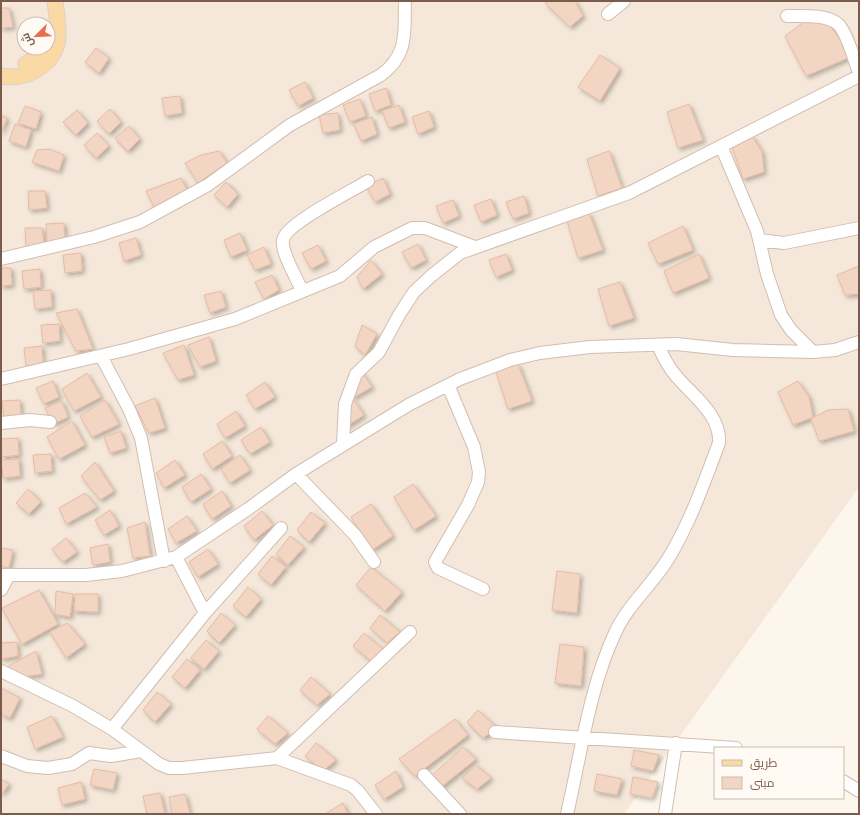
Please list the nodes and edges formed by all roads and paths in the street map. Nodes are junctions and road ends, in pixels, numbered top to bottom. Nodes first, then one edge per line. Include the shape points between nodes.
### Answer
1 (45, 1) edge
2 (55, 1) edge
3 (405, 1) edge
4 (624, 1) edge
5 (608, 14) dead end
6 (46, 16) edge
7 (787, 16) dead end
8 (39, 56) edge
9 (1, 68) edge
10 (859, 72) edge
11 (1, 76) edge
12 (859, 76) edge
13 (721, 146) junction
14 (368, 181) dead end
15 (859, 228) edge
16 (759, 240) junction
17 (476, 247) junction
18 (1, 259) edge
19 (302, 291) junction
20 (658, 345) junction
21 (856, 345) edge
22 (812, 352) junction
23 (101, 356) junction
24 (1, 379) edge
25 (448, 385) junction
26 (50, 422) dead end
27 (1, 423) edge
28 (343, 444) junction
29 (296, 474) junction
30 (281, 528) dead end
31 (176, 557) junction
32 (164, 561) junction
33 (374, 562) dead end
34 (5, 575) edge
35 (483, 589) dead end
36 (1, 590) edge
37 (205, 613) junction
38 (410, 632) dead end
39 (1, 671) edge
40 (112, 729) junction
41 (495, 732) dead end
42 (584, 737) junction
43 (676, 743) junction
44 (724, 747) edge
45 (141, 751) junction
46 (1, 756) edge
47 (277, 758) junction
48 (424, 775) dead end
49 (844, 782) edge
50 (859, 791) edge
51 (376, 814) edge
52 (460, 814) edge
53 (568, 814) edge
54 (665, 814) edge

1 - 6 main road
2 - 11 main road via 58,37 53,56 34,72 14,77
3 - 18 street via 401,54 381,75 297,120 208,185 140,222 94,237
4 - 5 street
7 - 10 street via 815,16 837,23 843,31
8 - 9 main road via 18,68
12 - 13 street
13 - 16 street
13 - 17 street via 629,193
14 - 19 street via 299,222 285,234 285,254
15 - 16 street via 784,243
16 - 22 street via 781,315
17 - 19 street via 425,228 412,228 374,248 340,276
17 - 28 street via 460,253 414,292 379,352 356,374 345,404
19 - 23 street via 216,326
20 - 22 street
20 - 25 street via 590,347 540,353 510,360
20 - 42 street via 666,363 714,421 720,436 719,443 680,539 614,633 599,676
21 - 22 street
23 - 24 street
23 - 32 street via 130,409 141,438
25 - 28 street via 410,404
25 - 35 street via 474,447 479,472 478,482 468,505 435,562 438,568
26 - 27 street via 30,420
28 - 29 street
29 - 31 street
29 - 33 street via 355,536
30 - 37 street
31 - 32 street
31 - 37 street
32 - 34 street via 122,571 86,575
34 - 36 street
37 - 40 street
38 - 47 street
39 - 40 street via 60,699
40 - 45 street
41 - 42 street
42 - 43 street
42 - 53 street
43 - 44 street
43 - 54 street
45 - 46 street via 111,756 89,753 72,764 48,768 27,766
45 - 47 street via 158,764 169,768
47 - 51 street via 351,785
48 - 52 street
49 - 50 street

